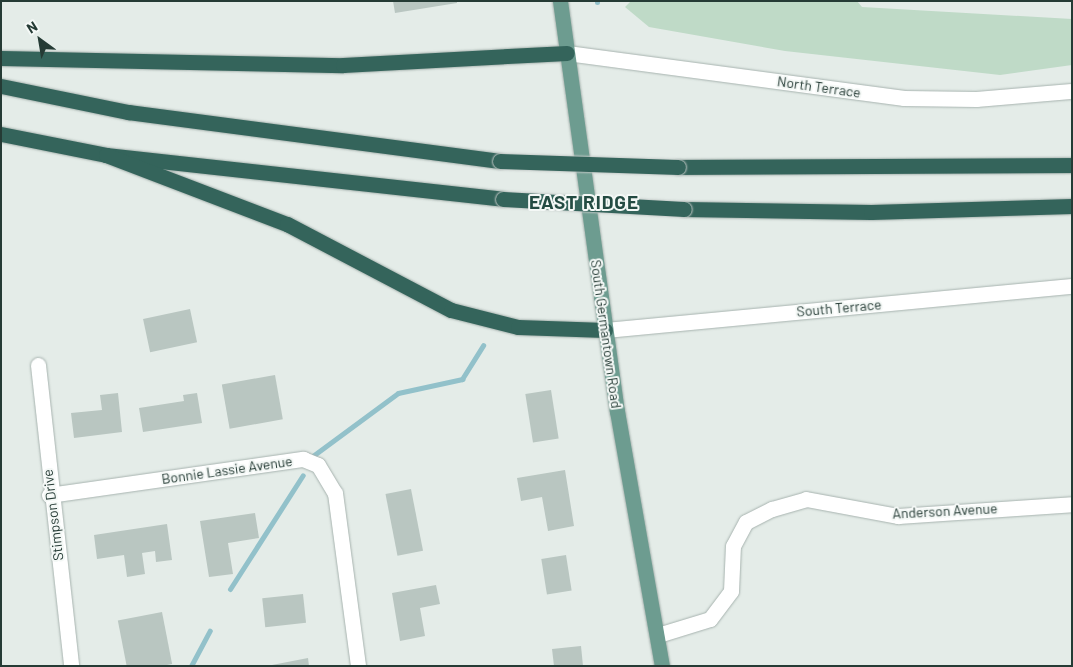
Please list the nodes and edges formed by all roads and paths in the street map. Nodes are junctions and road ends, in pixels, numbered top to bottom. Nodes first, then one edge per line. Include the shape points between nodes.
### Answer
1 (560, 1) edge
2 (567, 53) junction
3 (1, 58) edge
4 (1, 86) edge
5 (1072, 91) edge
6 (1, 134) edge
7 (106, 155) junction
8 (1072, 165) edge
9 (1072, 206) edge
10 (1072, 286) edge
11 (605, 330) junction
12 (38, 365) dead end
13 (50, 495) junction
14 (1072, 504) edge
15 (658, 635) junction
16 (71, 666) edge
17 (358, 666) edge
18 (662, 666) edge

1 - 2 main road, South Germantown Road
2 - 3 highway via 343,65
2 - 5 street, North Terrace via 904,98 976,99
2 - 11 main road, South Germantown Road
4 - 8 highway, bridge via 128,112 500,161 678,167
6 - 7 highway
7 - 9 highway, bridge via 503,199 684,209 871,212
7 - 11 highway via 287,224 451,310 518,327
10 - 11 street, South Terrace
11 - 15 main road, South Germantown Road
12 - 13 street, Stimpson Drive
13 - 16 street, Stimpson Drive
13 - 17 street, Bonnie Lassie Avenue via 303,459 318,465 336,493
14 - 15 street, Anderson Avenue via 898,516 806,499 772,509 746,522 733,546 731,591 710,619
15 - 18 main road, South Germantown Road

